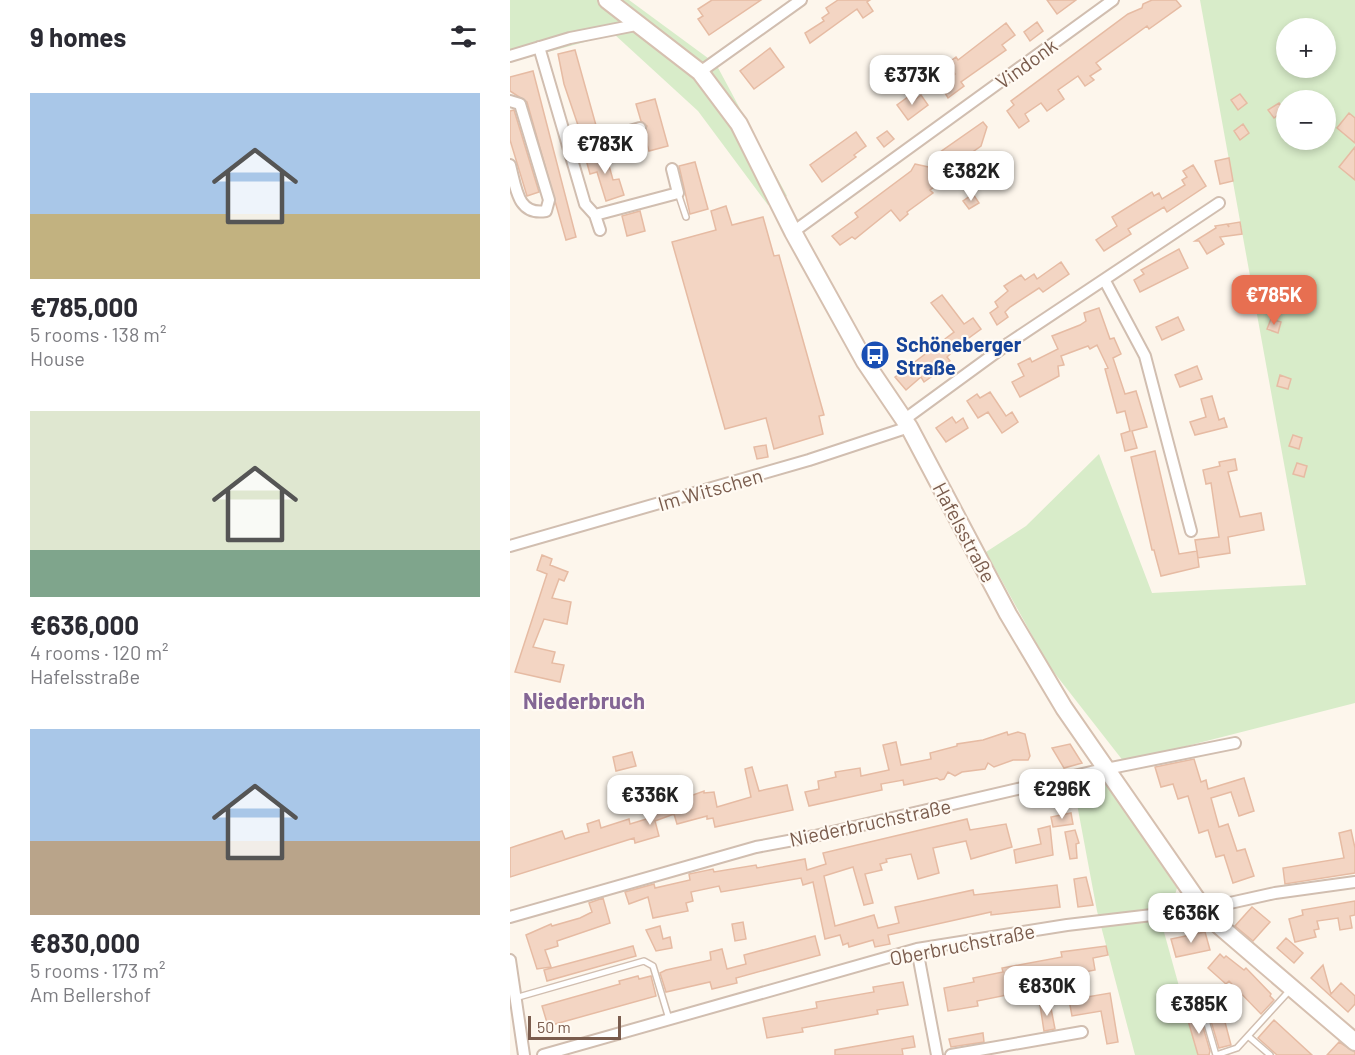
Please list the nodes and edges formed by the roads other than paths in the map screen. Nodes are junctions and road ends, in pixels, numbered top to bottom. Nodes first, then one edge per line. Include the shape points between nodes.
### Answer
1 (607, 0) edge
2 (801, 0) edge
3 (1113, 0) edge
4 (636, 22) junction
5 (539, 47) junction
6 (510, 56) edge
7 (700, 72) junction
8 (510, 101) edge
9 (640, 128) dead end
10 (568, 149) junction
11 (510, 165) edge
12 (672, 169) dead end
13 (678, 193) junction
14 (1219, 203) dead end
15 (596, 215) junction
16 (686, 217) dead end
17 (600, 230) dead end
18 (793, 232) junction
19 (1105, 281) junction
20 (907, 423) junction
21 (1191, 531) dead end
22 (510, 546) edge
23 (1235, 743) dead end
24 (1107, 770) junction
25 (1355, 882) edge
26 (1203, 909) junction
27 (510, 917) edge
28 (917, 949) junction
29 (510, 960) edge
30 (1291, 988) junction
31 (515, 998) junction
32 (1203, 1010) dead end
33 (669, 1020) junction
34 (1082, 1032) dead end
35 (1248, 1036) junction
36 (1355, 1042) edge
37 (524, 1055) edge
38 (543, 1055) edge
39 (937, 1055) edge
40 (951, 1055) edge
41 (1216, 1055) edge
42 (1270, 1055) edge

1 - 4 main road, Hafelsstraße
2 - 7 street
3 - 18 street, Vindonk
4 - 5 street
4 - 7 main road, Hafelsstraße
5 - 6 street
5 - 10 street
7 - 18 main road, Hafelsstraße via 739,124
8 - 11 street via 520,104 549,200 546,211 535,213 519,201
9 - 10 street
10 - 15 street via 585,204
12 - 13 street
13 - 15 street
13 - 16 lane
14 - 19 street
15 - 17 street
18 - 20 main road, Hafelsstraße via 865,362
19 - 20 street via 1009,343
19 - 21 street via 1145,356
20 - 22 street, Im Witschen via 809,460
20 - 24 main road, Hafelsstraße via 1008,614 1064,708
23 - 24 street, Niederbruchstraße
24 - 26 main road, Hafelsstraße
24 - 27 street, Niederbruchstraße via 756,847
25 - 26 street, Oberbruchstraße via 1275,893
26 - 28 street, Oberbruchstraße
26 - 30 main road, Hafelsstraße
28 - 33 street, Oberbruchstraße
28 - 39 street
29 - 31 street
30 - 35 lane
30 - 36 main road, Hafelsstraße
31 - 33 lane via 644,961 653,966
31 - 37 street
32 - 41 lane
33 - 38 street, Oberbruchstraße
34 - 40 street
35 - 41 lane via 1237,1048
35 - 42 lane

